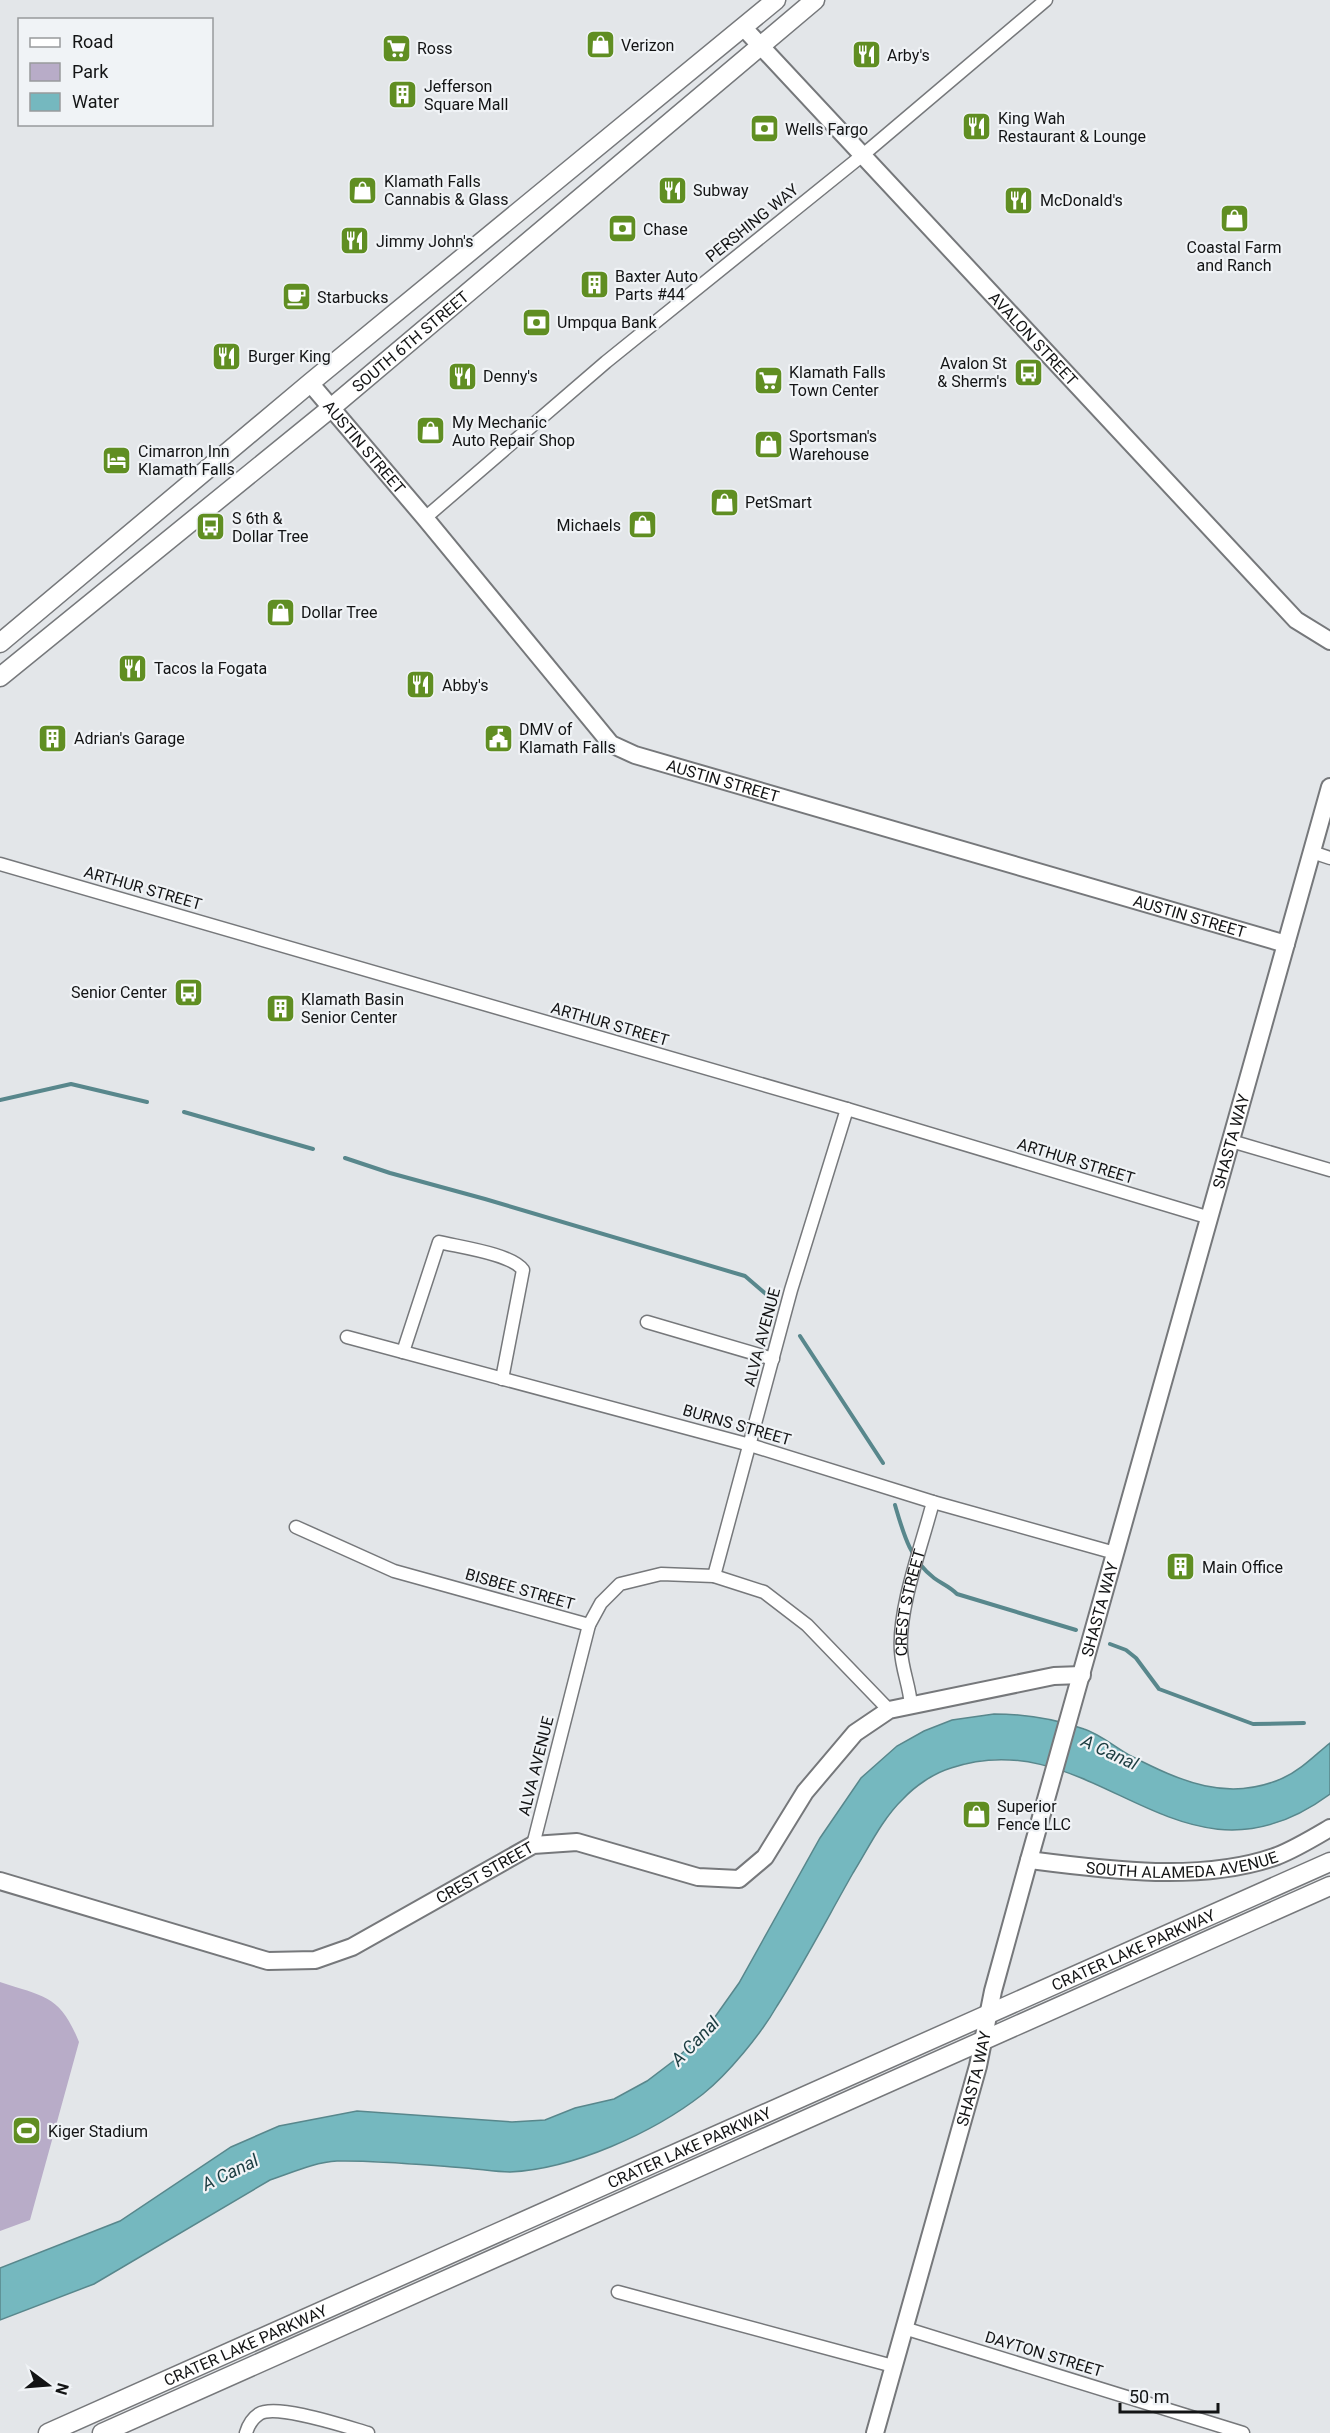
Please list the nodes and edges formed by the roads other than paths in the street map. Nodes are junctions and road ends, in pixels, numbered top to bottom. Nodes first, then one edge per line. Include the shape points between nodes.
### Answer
1 (776, 0) edge
2 (815, 0) edge
3 (1046, 0) edge
4 (743, 27) junction
5 (761, 46) junction
6 (864, 154) junction
7 (310, 383) junction
8 (332, 408) junction
9 (425, 518) junction
10 (1330, 641) edge
11 (0, 643) edge
12 (0, 677) edge
13 (1330, 787) edge
14 (1312, 852) junction
15 (1330, 858) edge
16 (0, 864) edge
17 (1286, 944) junction
18 (847, 1109) junction
19 (1231, 1141) junction
20 (1330, 1170) edge
21 (1210, 1218) junction
22 (647, 1322) dead end
23 (347, 1337) dead end
24 (403, 1352) junction
25 (773, 1359) junction
26 (502, 1378) junction
27 (750, 1445) junction
28 (933, 1502) junction
29 (296, 1527) dead end
30 (1115, 1553) junction
31 (714, 1576) junction
32 (589, 1625) junction
33 (1082, 1675) junction
34 (910, 1706) junction
35 (889, 1710) junction
36 (1330, 1828) edge
37 (533, 1845) junction
38 (1029, 1860) junction
39 (1330, 1862) edge
40 (0, 1881) edge
41 (1330, 1886) edge
42 (988, 2015) junction
43 (983, 2040) junction
44 (618, 2292) dead end
45 (904, 2328) junction
46 (893, 2366) junction
47 (48, 2433) edge
48 (102, 2433) edge
49 (246, 2433) edge
50 (368, 2433) edge
51 (874, 2433) edge
52 (1243, 2433) edge

1 - 4 main road, SOUTH 6TH STREET
2 - 5 main road, SOUTH 6TH STREET
3 - 6 street, PERSHING WAY
4 - 5 street, AVALON STREET
4 - 7 main road, SOUTH 6TH STREET
5 - 6 street, AVALON STREET
5 - 8 main road, SOUTH 6TH STREET
6 - 9 street, PERSHING WAY via 606,362
6 - 10 street, AVALON STREET via 1296,620
7 - 8 street, AUSTIN STREET
7 - 11 main road, SOUTH 6TH STREET
8 - 9 street, AUSTIN STREET
8 - 12 main road, SOUTH 6TH STREET
9 - 17 street, AUSTIN STREET via 611,744 635,755
13 - 14 street, SHASTA WAY
14 - 15 street
14 - 17 street, SHASTA WAY
16 - 18 street, ARTHUR STREET
17 - 19 street, SHASTA WAY
18 - 21 street, ARTHUR STREET
18 - 25 street, ALVA AVENUE
19 - 20 street
19 - 21 street, SHASTA WAY
21 - 30 street, SHASTA WAY
22 - 25 street
23 - 24 street, BURNS STREET
24 - 26 street, BURNS STREET
24 - 26 street via 439,1242 505,1258 523,1270
25 - 27 street, ALVA AVENUE
26 - 27 street, BURNS STREET
27 - 28 street, BURNS STREET
27 - 31 street, ALVA AVENUE
28 - 30 street, BURNS STREET
28 - 34 street, CREST STREET via 903,1621 901,1653 910,1688
29 - 32 street, BISBEE STREET via 394,1571
30 - 33 street, SHASTA WAY
31 - 32 street, BISBEE STREET via 661,1574 620,1584 601,1603
31 - 35 street, BISBEE STREET via 764,1592 781,1605 807,1625
32 - 37 street, ALVA AVENUE
33 - 34 street, CREST STREET via 1054,1676
33 - 38 street, SHASTA WAY
34 - 35 street, CREST STREET
35 - 37 street, CREST STREET via 855,1733 805,1792 765,1857 739,1879 698,1877 577,1842
36 - 38 street, SOUTH ALAMEDA AVENUE via 1276,1856 1225,1868 1179,1872 1102,1870
37 - 40 street, CREST STREET via 352,1947 315,1960 268,1961
38 - 42 street, SHASTA WAY
39 - 42 main road, CRATER LAKE PARKWAY
41 - 43 main road, CRATER LAKE PARKWAY
42 - 43 street, SHASTA WAY
42 - 47 main road, CRATER LAKE PARKWAY
43 - 45 street, SHASTA WAY
43 - 48 main road, CRATER LAKE PARKWAY
44 - 46 street
45 - 46 street, SHASTA WAY
45 - 52 street, DAYTON STREET
46 - 51 street, SHASTA WAY
49 - 50 street via 259,2414 270,2411

